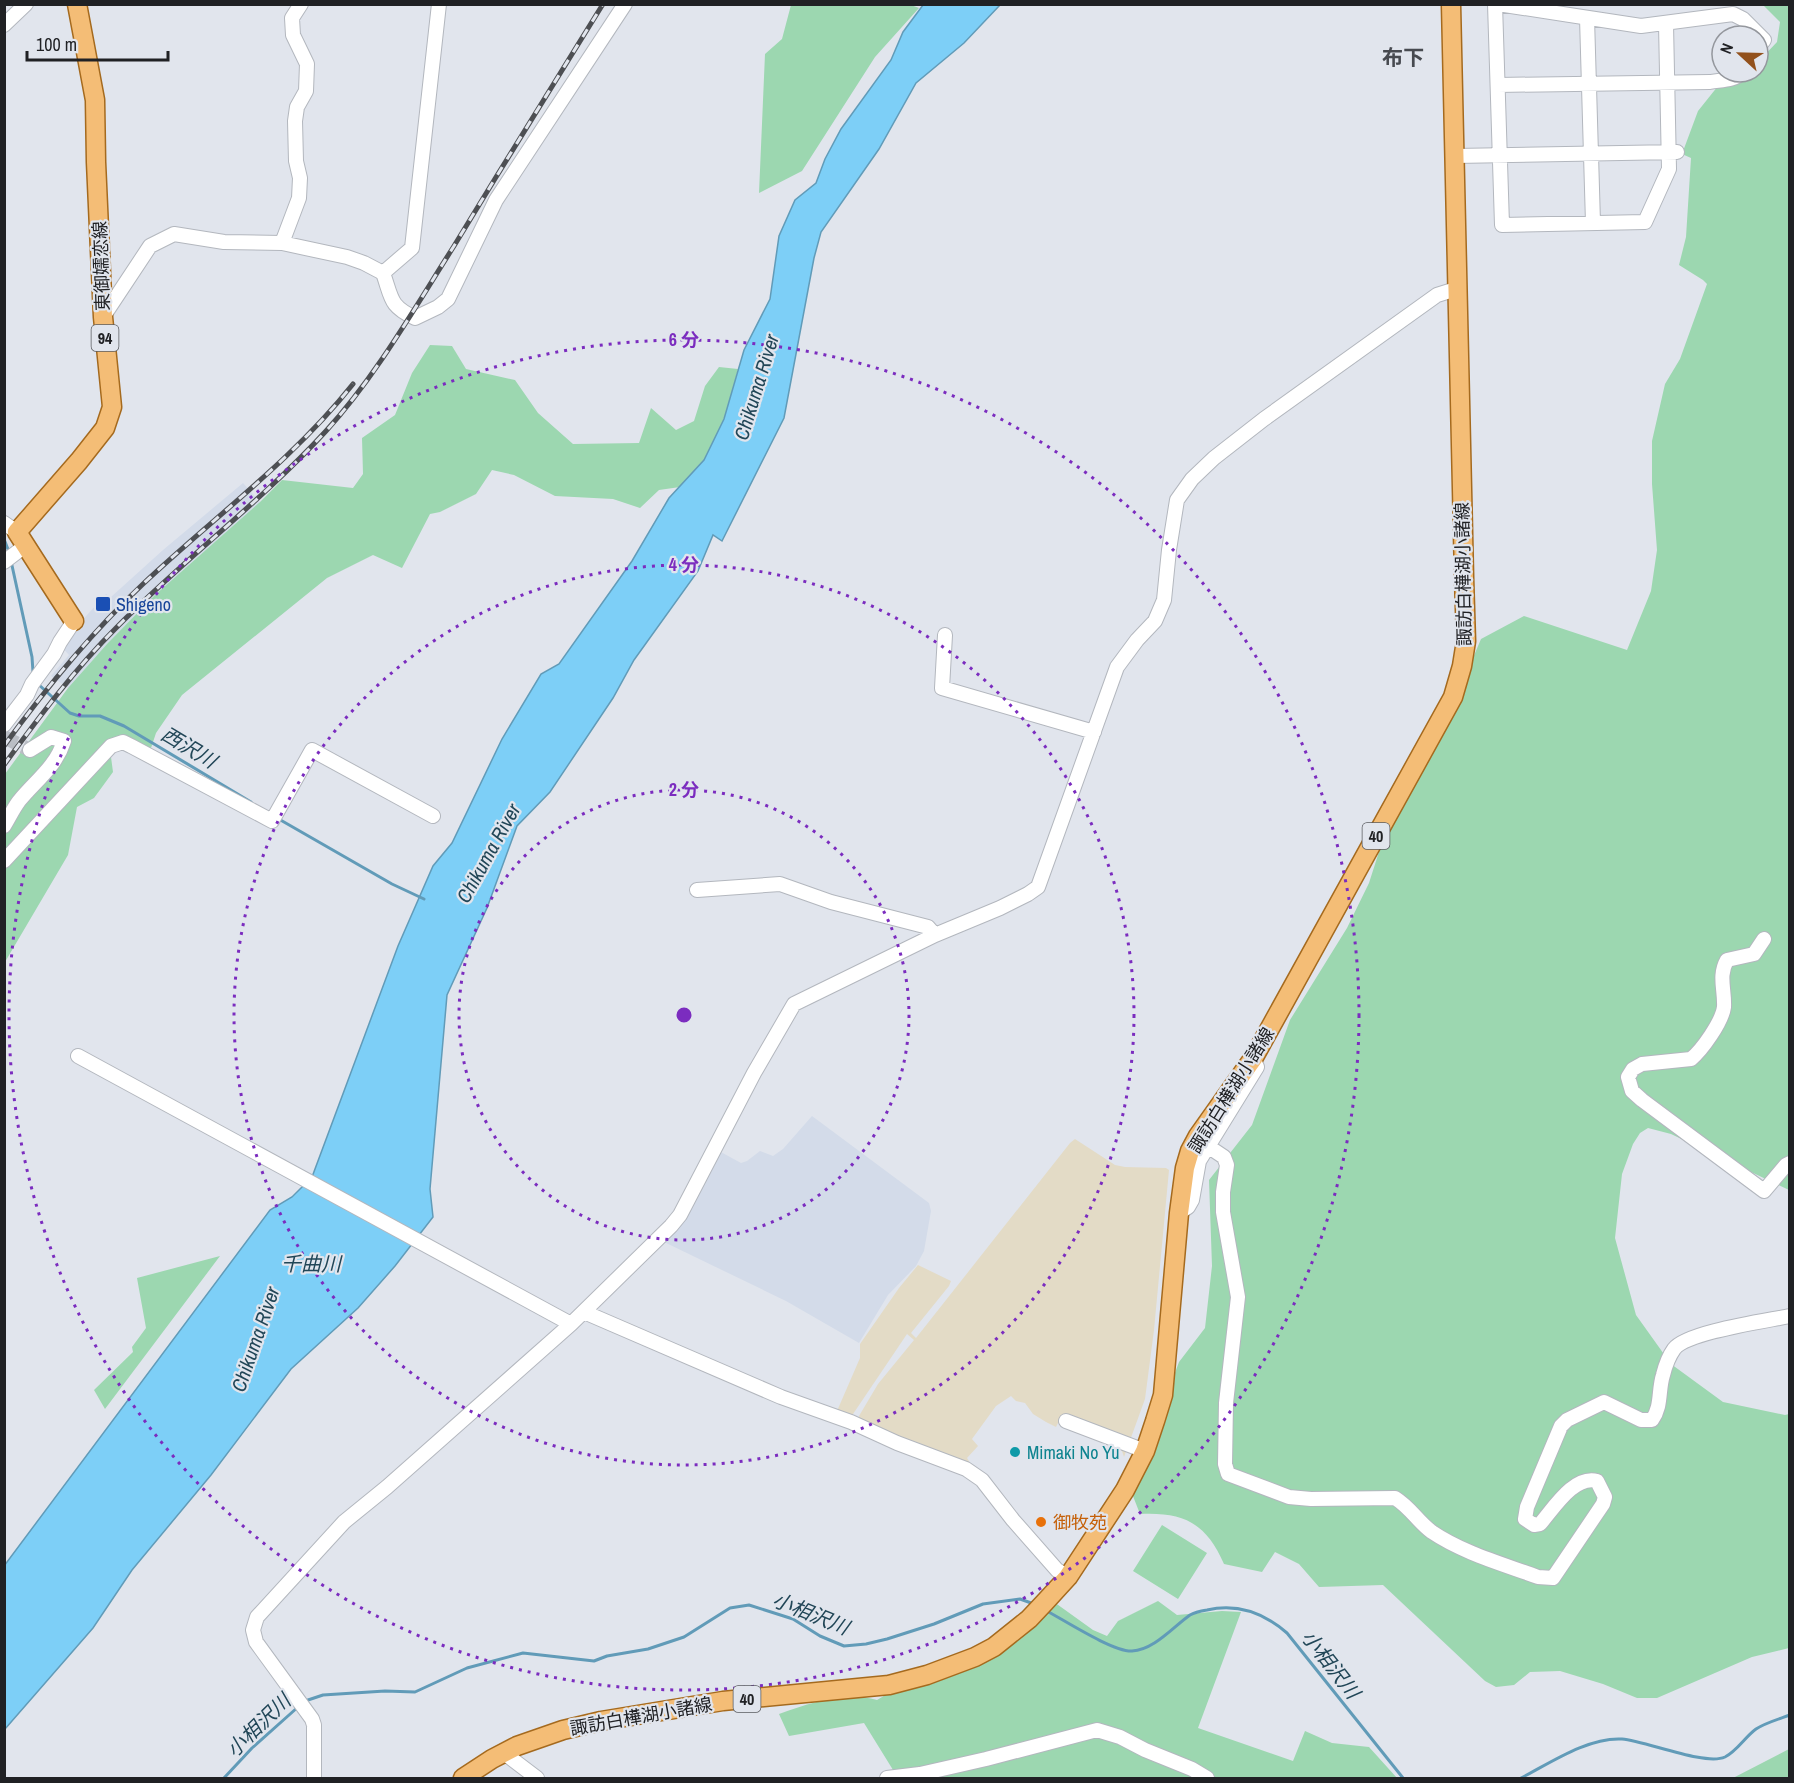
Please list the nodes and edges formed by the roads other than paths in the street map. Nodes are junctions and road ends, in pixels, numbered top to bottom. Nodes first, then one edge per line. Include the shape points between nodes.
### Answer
1 (77, 4) edge
2 (301, 4) edge
3 (439, 4) edge
4 (625, 4) edge
5 (1451, 4) edge
6 (1496, 4) edge
7 (22, 6) edge
8 (1587, 18) junction
9 (1666, 24) junction
10 (1748, 24) edge
11 (4, 25) edge
12 (1666, 82) junction
13 (1710, 82) edge
14 (1589, 83) junction
15 (1498, 85) junction
16 (1673, 152) junction
17 (1499, 154) junction
18 (1590, 154) junction
19 (1455, 156) junction
20 (1593, 223) junction
21 (282, 243) junction
22 (383, 273) junction
23 (1456, 290) junction
24 (103, 318) junction
25 (12, 546) edge
26 (74, 621) joint
27 (945, 635) dead end
28 (4, 725) edge
29 (1094, 732) junction
30 (30, 750) dead end
31 (433, 816) dead end
32 (4, 826) edge
33 (4, 861) edge
34 (697, 890) dead end
35 (935, 935) junction
36 (1764, 939) dead end
37 (78, 1056) dead end
38 (1254, 1057) junction
39 (1209, 1147) junction
40 (1790, 1164) edge
41 (1179, 1213) junction
42 (584, 1312) junction
43 (1790, 1316) edge
44 (571, 1324) junction
45 (1065, 1421) dead end
46 (1144, 1452) junction
47 (1068, 1577) junction
48 (505, 1752) junction
49 (314, 1779) edge
50 (463, 1779) edge
51 (537, 1779) edge
52 (887, 1779) edge
53 (1207, 1779) edge

1 - 24 main road, 東御嬬恋線 / 94 via 95,100
2 - 21 street via 292,18 293,34 307,64 306,91 295,121 299,198
3 - 22 street via 412,248
4 - 22 street via 496,200 448,300 415,318 395,307
5 - 19 main road, 諏訪白樺湖小諸線 / 40
6 - 8 street
6 - 15 street
7 - 11 street
8 - 9 street via 1641,26
8 - 14 street
9 - 10 street via 1733,14
9 - 12 street
12 - 13 street
12 - 14 street
12 - 16 street
14 - 15 street
14 - 18 street
15 - 17 street
16 - 18 street
16 - 20 street via 1646,222
17 - 18 street
17 - 19 street
17 - 20 street via 1502,225
18 - 20 street
19 - 23 main road, 諏訪白樺湖小諸線 / 40
21 - 22 street via 347,257
21 - 24 street via 224,242 174,234 150,246
23 - 29 street via 1437,295 1214,458 1192,479 1178,500 1164,600 1155,621 1117,667
23 - 38 main road, 諏訪白樺湖小諸線 / 40 via 1466,642 1462,666 1453,697
24 - 25 main road, 東御嬬恋線 / 94 via 112,407 105,428
25 - 26 main road, 東御嬬恋線 / 94
26 - 28 street
27 - 29 street via 942,688
29 - 35 street via 1038,887
30 - 32 street via 51,737 64,741 51,767 18,802
31 - 33 street via 312,750 272,821 118,742
34 - 35 street via 780,884 831,902 928,927
35 - 42 street via 794,1004 680,1215
36 - 40 street via 1754,954 1727,960 1722,969 1723,1012 1697,1054 1691,1059 1642,1064 1628,1077 1632,1091 1642,1100 1764,1191
37 - 44 street
38 - 39 street via 1257,1067
38 - 41 main road, 諏訪白樺湖小諸線 / 40 via 1190,1151
39 - 41 street via 1199,1161 1192,1200
39 - 43 street via 1224,1157 1227,1165 1223,1212 1238,1297 1226,1403 1228,1473 1289,1497 1395,1498 1450,1544 1538,1577 1553,1578 1605,1497 1597,1482 1588,1479 1576,1483 1540,1524 1534,1526 1526,1519 1527,1507 1561,1426 1604,1402 1641,1420 1652,1420 1659,1411 1662,1376 1676,1347 1710,1332
41 - 46 main road, 諏訪白樺湖小諸線 / 40 via 1163,1395
42 - 44 street
42 - 47 street via 781,1397 966,1469 982,1480 1057,1570
44 - 49 street via 344,1522 257,1617 253,1630 256,1642 314,1725
45 - 46 street
46 - 47 main road, 諏訪白樺湖小諸線 / 40 via 1125,1490
47 - 48 main road, 諏訪白樺湖小諸線 / 40 via 1029,1619 994,1647 927,1675 890,1685 712,1703 600,1721
48 - 50 main road, 諏訪白樺湖小諸線 / 40
48 - 51 street
52 - 53 street via 975,1762 1097,1730 1192,1769

